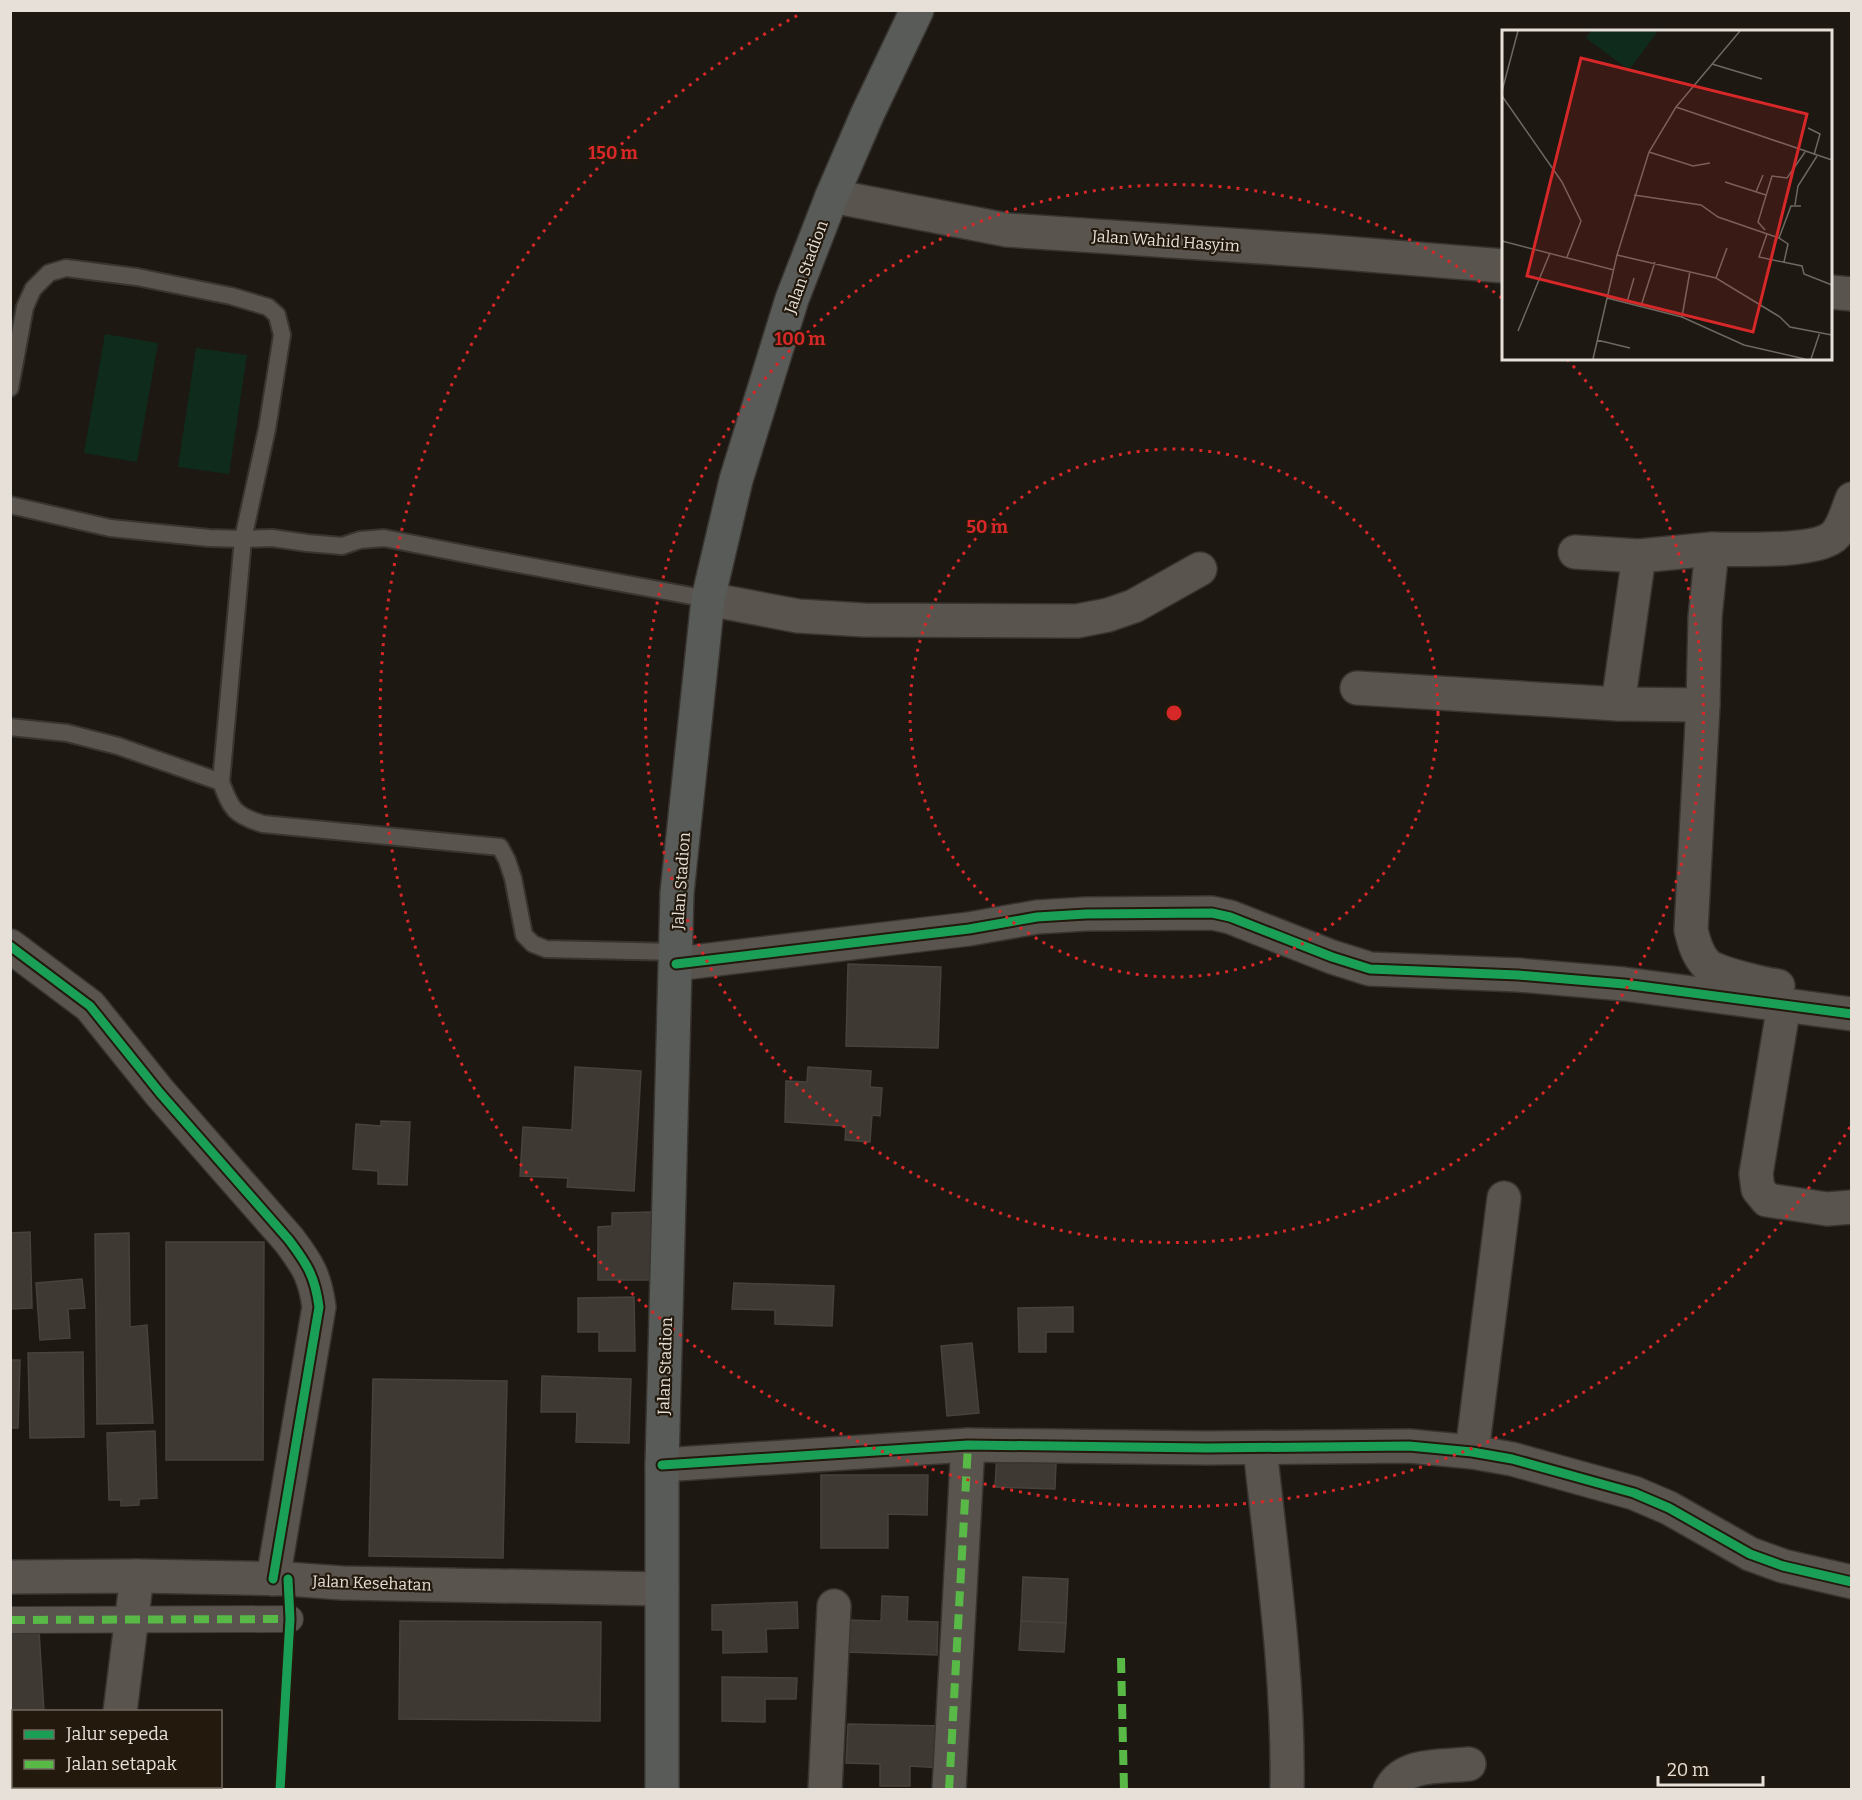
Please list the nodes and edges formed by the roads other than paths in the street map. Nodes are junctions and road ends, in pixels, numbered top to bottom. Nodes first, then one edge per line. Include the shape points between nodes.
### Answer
1 (916, 10) edge
2 (832, 196) junction
3 (1502, 266) edge
4 (1832, 292) edge
5 (1851, 294) edge
6 (10, 388) edge
7 (1851, 499) edge
8 (10, 505) edge
9 (243, 539) junction
10 (1712, 549) junction
11 (1575, 552) dead end
12 (1638, 556) junction
13 (1200, 569) dead end
14 (708, 599) junction
15 (1357, 688) dead end
16 (1618, 705) junction
17 (1703, 705) junction
18 (10, 727) edge
19 (221, 782) junction
20 (10, 946) edge
21 (677, 958) junction
22 (1851, 994) edge
23 (1784, 1005) junction
24 (1851, 1014) edge
25 (1504, 1198) dead end
26 (1851, 1207) edge
27 (968, 1445) junction
28 (1260, 1448) junction
29 (1472, 1452) junction
30 (662, 1465) junction
31 (137, 1576) junction
32 (10, 1577) edge
33 (289, 1580) junction
34 (1851, 1582) edge
35 (662, 1589) junction
36 (834, 1606) dead end
37 (290, 1619) dead end
38 (10, 1620) edge
39 (133, 1621) junction
40 (120, 1710) edge
41 (1469, 1764) dead end
42 (662, 1790) edge
43 (825, 1790) edge
44 (949, 1790) edge
45 (1287, 1790) edge
46 (1390, 1790) edge

1 - 2 main road, Jalan Stadion
2 - 3 street, Jalan Wahid Hasyim via 1007,230
2 - 14 main road, Jalan Stadion via 792,299 739,469
4 - 5 street
6 - 9 lane via 25,307 33,289 49,273 66,268 137,277 268,307 277,315 282,335
7 - 10 street via 1834,536 1815,546
8 - 9 lane via 110,528
9 - 14 lane via 272,538 342,546 384,537
9 - 19 lane
10 - 12 street
10 - 17 street
11 - 12 street
12 - 16 street
13 - 14 street via 1134,606 1077,621 864,620 798,616
14 - 21 main road, Jalan Stadion via 678,893
15 - 16 street
16 - 17 street
17 - 22 street via 1691,930 1696,949 1707,965 1725,972 1770,985
18 - 19 lane via 67,733 118,746
19 - 21 lane via 228,800 242,818 263,824 500,847 513,878 524,935 533,944 546,949
20 - 33 street via 90,1006 308,1266 316,1286 318,1307
21 - 23 street via 969,929 1037,917 1212,913 1370,969 1624,984
21 - 30 main road, Jalan Stadion
23 - 24 street
23 - 26 street via 1756,1174 1758,1189 1767,1200 1827,1209
25 - 29 street
27 - 28 street
27 - 30 street
27 - 44 street
28 - 29 street via 1409,1446
28 - 45 street via 1280,1633
29 - 34 street via 1512,1459 1634,1493 1670,1508 1750,1554
30 - 35 main road, Jalan Stadion
31 - 32 street, Jalan Kesehatan
31 - 33 street, Jalan Kesehatan
31 - 39 street
33 - 35 street, Jalan Kesehatan
35 - 42 main road, Jalan Stadion
36 - 43 street
37 - 39 street
38 - 39 street
39 - 40 street
41 - 46 street via 1412,1769 1395,1781

